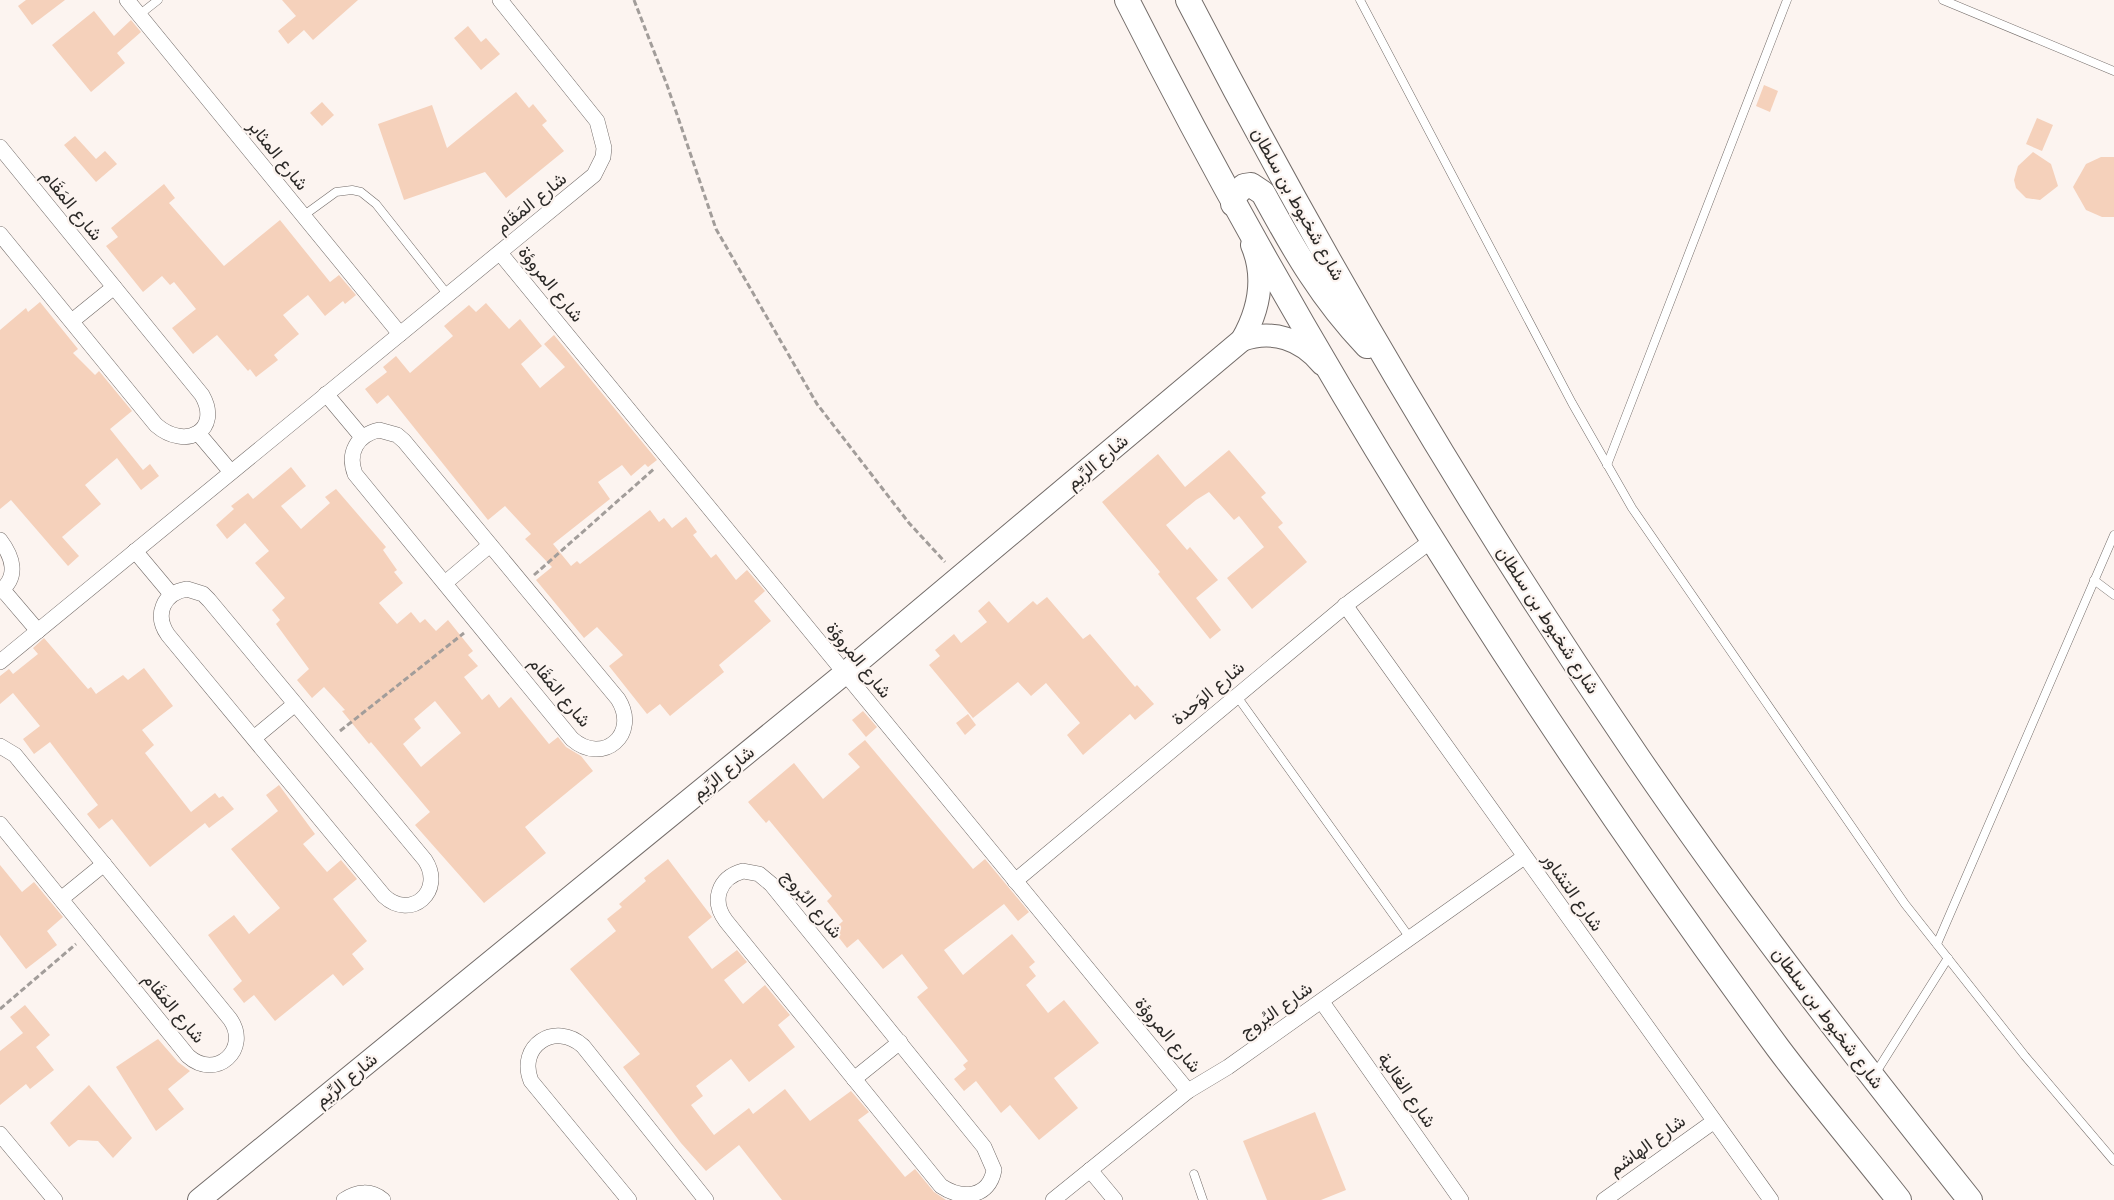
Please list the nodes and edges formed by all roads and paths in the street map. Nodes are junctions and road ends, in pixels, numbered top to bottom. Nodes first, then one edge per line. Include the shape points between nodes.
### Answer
1 (127, 0) edge
2 (158, 0) edge
3 (500, 0) edge
4 (634, 0) edge
5 (1127, 0) edge
6 (1188, 0) edge
7 (1360, 0) edge
8 (1787, 0) edge
9 (1943, 0) edge
10 (139, 15) junction
11 (2114, 71) edge
12 (0, 147) edge
13 (1239, 214) junction
14 (303, 216) junction
15 (0, 234) edge
16 (500, 253) junction
17 (114, 287) junction
18 (448, 295) junction
19 (72, 321) junction
20 (400, 334) junction
21 (1242, 340) junction
22 (1388, 366) junction
23 (1329, 372) junction
24 (326, 394) junction
25 (198, 433) junction
26 (362, 437) junction
27 (668, 457) junction
28 (1607, 465) junction
29 (231, 472) junction
30 (2114, 535) edge
31 (0, 540) edge
32 (1431, 541) junction
33 (490, 545) junction
34 (135, 551) junction
35 (960, 577) junction
36 (2094, 580) junction
37 (445, 583) junction
38 (523, 584) junction
39 (1, 590) edge
40 (171, 594) junction
41 (2114, 596) edge
42 (1345, 605) junction
43 (477, 622) junction
44 (38, 631) junction
45 (0, 662) edge
46 (845, 673) junction
47 (1236, 695) junction
48 (295, 704) junction
49 (254, 738) junction
50 (326, 741) junction
51 (0, 746) edge
52 (0, 824) edge
53 (1524, 856) junction
54 (104, 864) junction
55 (1015, 881) junction
56 (61, 900) junction
57 (88, 933) junction
58 (1410, 938) junction
59 (1936, 945) junction
60 (1948, 958) junction
61 (1322, 1002) junction
62 (0, 1009) edge
63 (900, 1042) junction
64 (1873, 1078) junction
65 (854, 1079) junction
66 (1188, 1091) junction
67 (1713, 1122) junction
68 (0, 1134) edge
69 (2114, 1161) edge
70 (1090, 1170) junction
71 (1194, 1174) dead end
72 (987, 1196) edge
73 (55, 1200) edge
74 (199, 1200) edge
75 (344, 1200) edge
76 (384, 1200) edge
77 (629, 1200) edge
78 (706, 1200) edge
79 (1053, 1200) edge
80 (1115, 1200) edge
81 (1203, 1200) edge
82 (1461, 1200) edge
83 (1604, 1200) edge
84 (1771, 1200) edge
85 (1899, 1200) edge
86 (1970, 1200) edge

1 - 10 street, شارع المثابر
2 - 10 lane
3 - 16 street, شارع المَقَام via 591,111 602,131 604,148 599,167 588,182
4 - 35 path via 716,230 817,404 909,523
5 - 13 main road
6 - 22 main road, شارع شخبوط بن سلطان
7 - 28 lane
8 - 28 lane
9 - 11 lane
10 - 14 street, شارع المثابر
12 - 17 street, شارع المَقَام
13 - 21 street, شارع الرِّيم via 1258,258 1260,284 1258,305
13 - 22 main road via 1237,190 1251,185 1263,193 1328,303
13 - 23 main road
14 - 18 lane via 336,192 361,192 376,204
14 - 20 street, شارع المثابر
15 - 19 street
16 - 18 street, شارع المَقَام
16 - 27 street, شارع المروؤة
17 - 19 street
17 - 25 street, شارع المَقَام via 202,395 208,411
18 - 20 street, شارع المَقَام
19 - 25 street via 164,432 181,438
20 - 24 street, شارع المَقَام
21 - 23 street via 1262,335 1288,339 1313,352
21 - 35 street, شارع الرِّيم
22 - 64 main road, شارع شخبوط بن سلطان via 1637,756 1750,916
23 - 32 main road
24 - 26 street
24 - 29 street, شارع المَقَام
25 - 29 street
26 - 33 street, شارع المَقَام via 379,430 397,435
26 - 37 street, شارع المَقَام via 351,459 355,474
27 - 38 path
27 - 46 street, شارع المروؤة
28 - 59 lane via 1632,508
29 - 34 street, شارع المَقَام
30 - 36 lane
31 - 39 street via 13,567 12,576
32 - 42 street, شارع الوَحدة
32 - 85 main road via 1592,788 1780,1050
33 - 37 street
33 - 38 street, شارع المَقَام
34 - 40 street
34 - 44 street, شارع المَقَام
35 - 46 street, شارع الرِّيم
36 - 41 lane
36 - 59 lane
37 - 43 street, شارع المَقَام
38 - 43 street, شارع المَقَام via 623,707 625,724 618,739 595,750 579,745
39 - 44 street
40 - 48 street via 187,589 203,594
40 - 49 street via 161,609 163,627
42 - 47 street, شارع الوَحدة
42 - 53 street, شارع التشاور
43 - 50 path
44 - 45 street, شارع المَقَام
46 - 55 street, شارع المروؤة
46 - 74 street, شارع الرِّيم
47 - 55 street, شارع الوَحدة
47 - 58 lane
48 - 49 street
48 - 50 street
49 - 50 street via 384,896 396,905 419,902 431,882 429,867
51 - 54 street, شارع المَقَام via 15,755
52 - 56 street, شارع المَقَام
53 - 58 street, شارع البُروج
53 - 67 street, شارع التشاور
54 - 56 street
54 - 57 street, شارع المَقَام via 235,1025 238,1041 231,1056 210,1066 188,1056
55 - 66 street, شارع المروؤة
56 - 57 street, شارع المَقَام
57 - 62 path
58 - 61 street, شارع البُروج
59 - 60 lane
60 - 64 lane
60 - 69 lane
61 - 66 street, شارع البُروج
61 - 82 street, شارع الغالية
63 - 65 street
63 - 65 street, شارع البُروج via 766,878 743,871 728,878 717,899 721,915
63 - 72 street, شارع البُروج via 989,1154 994,1170
64 - 86 main road, شارع شخبوط بن سلطان
65 - 72 street, شارع البُروج via 948,1193 966,1199
66 - 70 street, شارع البُروج
67 - 83 street, شارع الهاشم
67 - 84 street, شارع التشاور
68 - 73 street
70 - 79 street, شارع البُروج
70 - 80 street
71 - 81 lane
75 - 76 street via 364,1192
77 - 78 street via 531,1081 528,1056 544,1038 569,1036 583,1046

